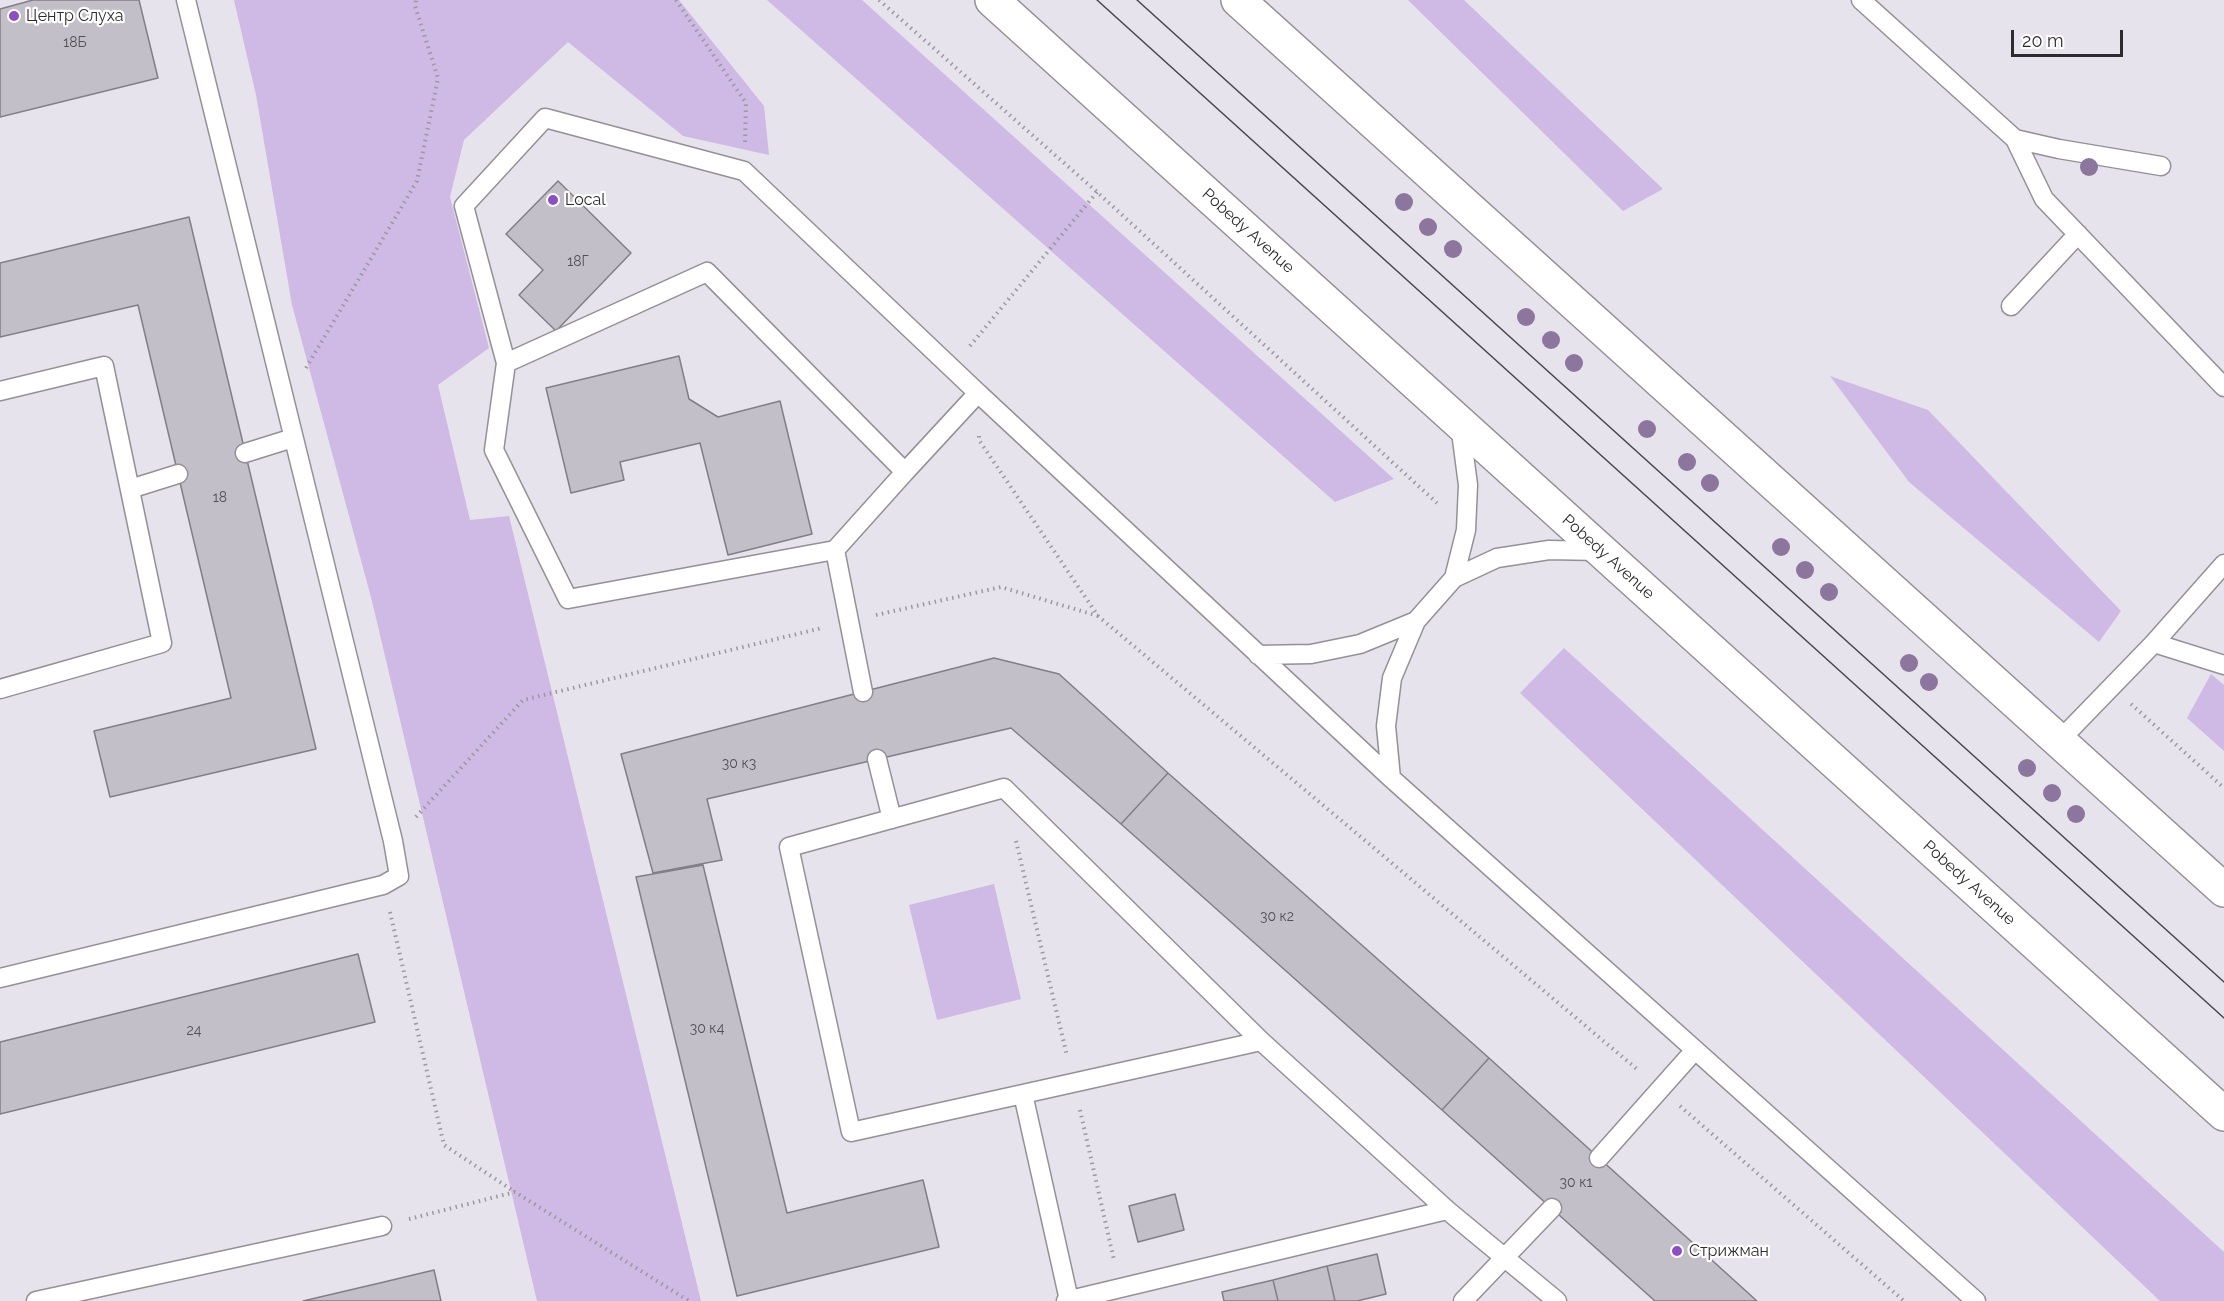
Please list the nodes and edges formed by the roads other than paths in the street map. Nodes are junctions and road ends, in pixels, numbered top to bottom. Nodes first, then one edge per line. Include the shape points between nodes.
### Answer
1 (186, 0) edge
2 (992, 0) edge
3 (1238, 0) edge
4 (1861, 0) edge
5 (2015, 139) junction
6 (2161, 166) dead end
7 (2078, 234) junction
8 (2011, 306) dead end
9 (506, 363) junction
10 (2224, 387) edge
11 (0, 391) edge
12 (978, 393) junction
13 (1459, 423) junction
14 (293, 438) junction
15 (245, 453) dead end
16 (905, 472) junction
17 (178, 474) dead end
18 (130, 489) junction
19 (835, 550) junction
20 (1601, 551) junction
21 (2224, 564) edge
22 (1454, 578) junction
23 (1416, 621) junction
24 (2154, 643) junction
25 (1258, 654) junction
26 (2224, 665) edge
27 (0, 689) edge
28 (863, 692) dead end
29 (2059, 741) junction
30 (877, 759) dead end
31 (1391, 778) junction
32 (892, 819) junction
33 (2224, 890) edge
34 (0, 978) edge
35 (1261, 1041) junction
36 (1695, 1050) junction
37 (1023, 1094) junction
38 (2224, 1114) edge
39 (1599, 1158) dead end
40 (1552, 1208) dead end
41 (1447, 1210) junction
42 (382, 1226) road end
43 (1504, 1257) junction
44 (36, 1301) edge
45 (1068, 1301) edge
46 (1463, 1301) edge
47 (1557, 1301) edge
48 (1976, 1301) edge

1 - 14 lane
2 - 13 main road, Pobedy Avenue
3 - 29 main road
4 - 5 lane
5 - 6 lane
5 - 7 lane via 2044,199
7 - 8 lane
7 - 10 lane
9 - 12 lane via 464,206 545,118 744,171
9 - 16 lane via 707,272
9 - 19 lane via 494,450 568,599
11 - 18 lane via 104,366
12 - 16 lane
12 - 25 lane
13 - 20 main road, Pobedy Avenue
13 - 22 lane via 1468,485 1466,530
14 - 15 lane
14 - 34 lane via 399,876 383,885
16 - 19 lane
17 - 18 lane
18 - 27 lane via 162,643
19 - 28 lane
20 - 22 lane via 1548,549 1497,558
20 - 38 main road, Pobedy Avenue
21 - 24 lane
22 - 23 lane
23 - 25 lane via 1360,644 1311,654
23 - 31 lane via 1392,678 1386,726
24 - 26 lane
24 - 29 lane
25 - 31 lane
29 - 33 main road
30 - 32 lane
31 - 36 lane
32 - 35 lane via 1004,788
32 - 37 lane via 789,847 851,1132
35 - 37 lane
35 - 41 lane
36 - 39 lane
36 - 48 lane
37 - 45 lane
40 - 43 lane
41 - 43 lane
41 - 45 lane
42 - 44 lane
43 - 46 lane
43 - 47 lane

